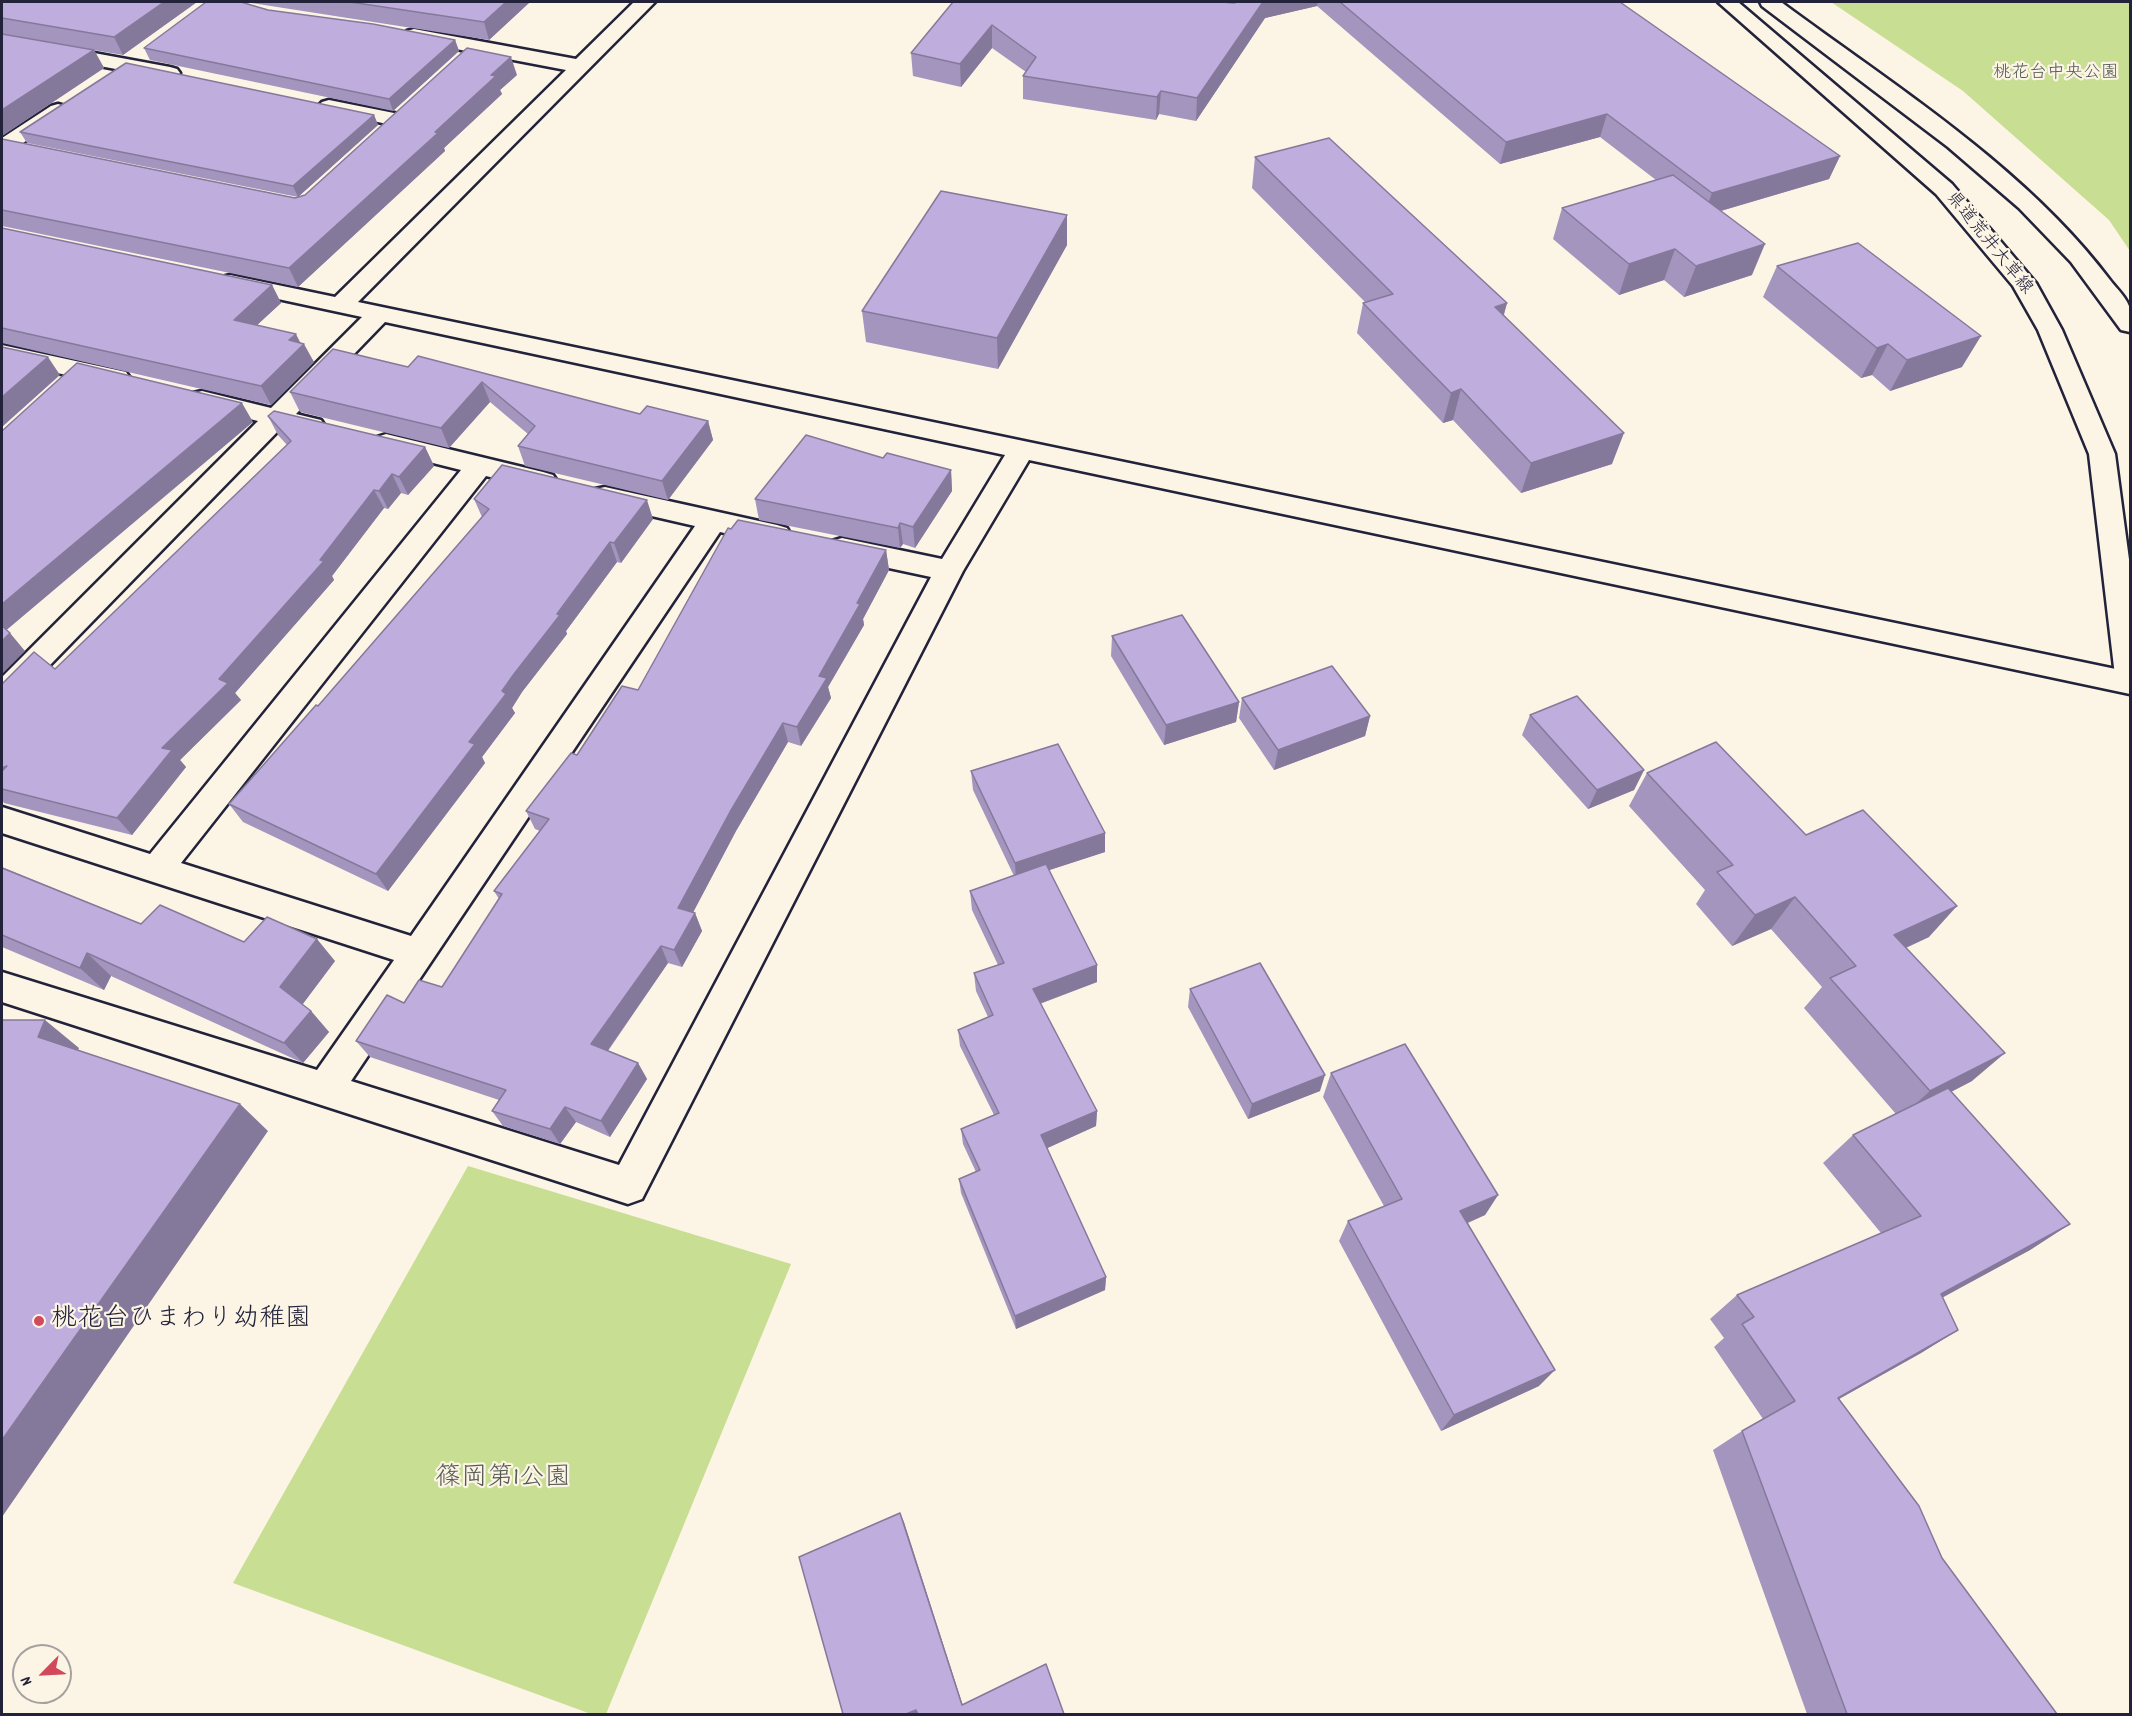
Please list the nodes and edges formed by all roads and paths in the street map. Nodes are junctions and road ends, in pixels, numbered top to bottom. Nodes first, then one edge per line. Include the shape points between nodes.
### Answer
1 (645, 2) edge
2 (1727, 2) edge
3 (1769, 2) edge
4 (400, 32) edge
5 (2, 42) edge
6 (478, 48) junction
7 (147, 50) edge
8 (128, 64) junction
9 (461, 64) edge
10 (579, 66) junction
11 (185, 76) edge
12 (99, 83) edge
13 (79, 96) edge
14 (310, 102) edge
15 (418, 105) edge
16 (401, 121) junction
17 (383, 137) edge
18 (2, 147) edge
19 (36, 154) edge
20 (209, 278) edge
21 (341, 305) junction
22 (379, 314) junction
23 (2130, 325) edge
24 (2, 354) edge
25 (84, 370) junction
26 (141, 384) edge
27 (60, 393) edge
28 (175, 393) edge
29 (278, 418) junction
30 (334, 431) edge
31 (367, 439) edge
32 (1022, 449) junction
33 (479, 466) junction
34 (712, 522) junction
35 (949, 571) junction
36 (2130, 676) edge
37 (2130, 683) edge
38 (2, 695) edge
39 (2, 820) edge
40 (156, 871) junction
41 (416, 952) junction
42 (2, 987) edge
43 (326, 1088) junction

1 - 10 street
2 - 36 street, 県道荒井大草線 via 1944,189 2024,283 2050,330 2102,454
3 - 23 street via 1999,179 2060,236
4 - 6 street
5 - 8 street
6 - 9 street
6 - 10 street
7 - 8 street
8 - 11 street
8 - 12 street
10 - 21 street
13 - 18 street
14 - 16 street
15 - 16 street
16 - 17 street
18 - 19 street
20 - 21 street
21 - 22 street
22 - 29 street
22 - 32 street
24 - 25 street
25 - 26 street
25 - 27 street
28 - 29 street
29 - 30 street
29 - 38 street
31 - 33 street
32 - 35 street
32 - 37 street
33 - 34 street
33 - 40 street
34 - 35 street
34 - 41 street
35 - 43 street via 628,1186
39 - 40 street
40 - 41 street
41 - 43 street
42 - 43 street

